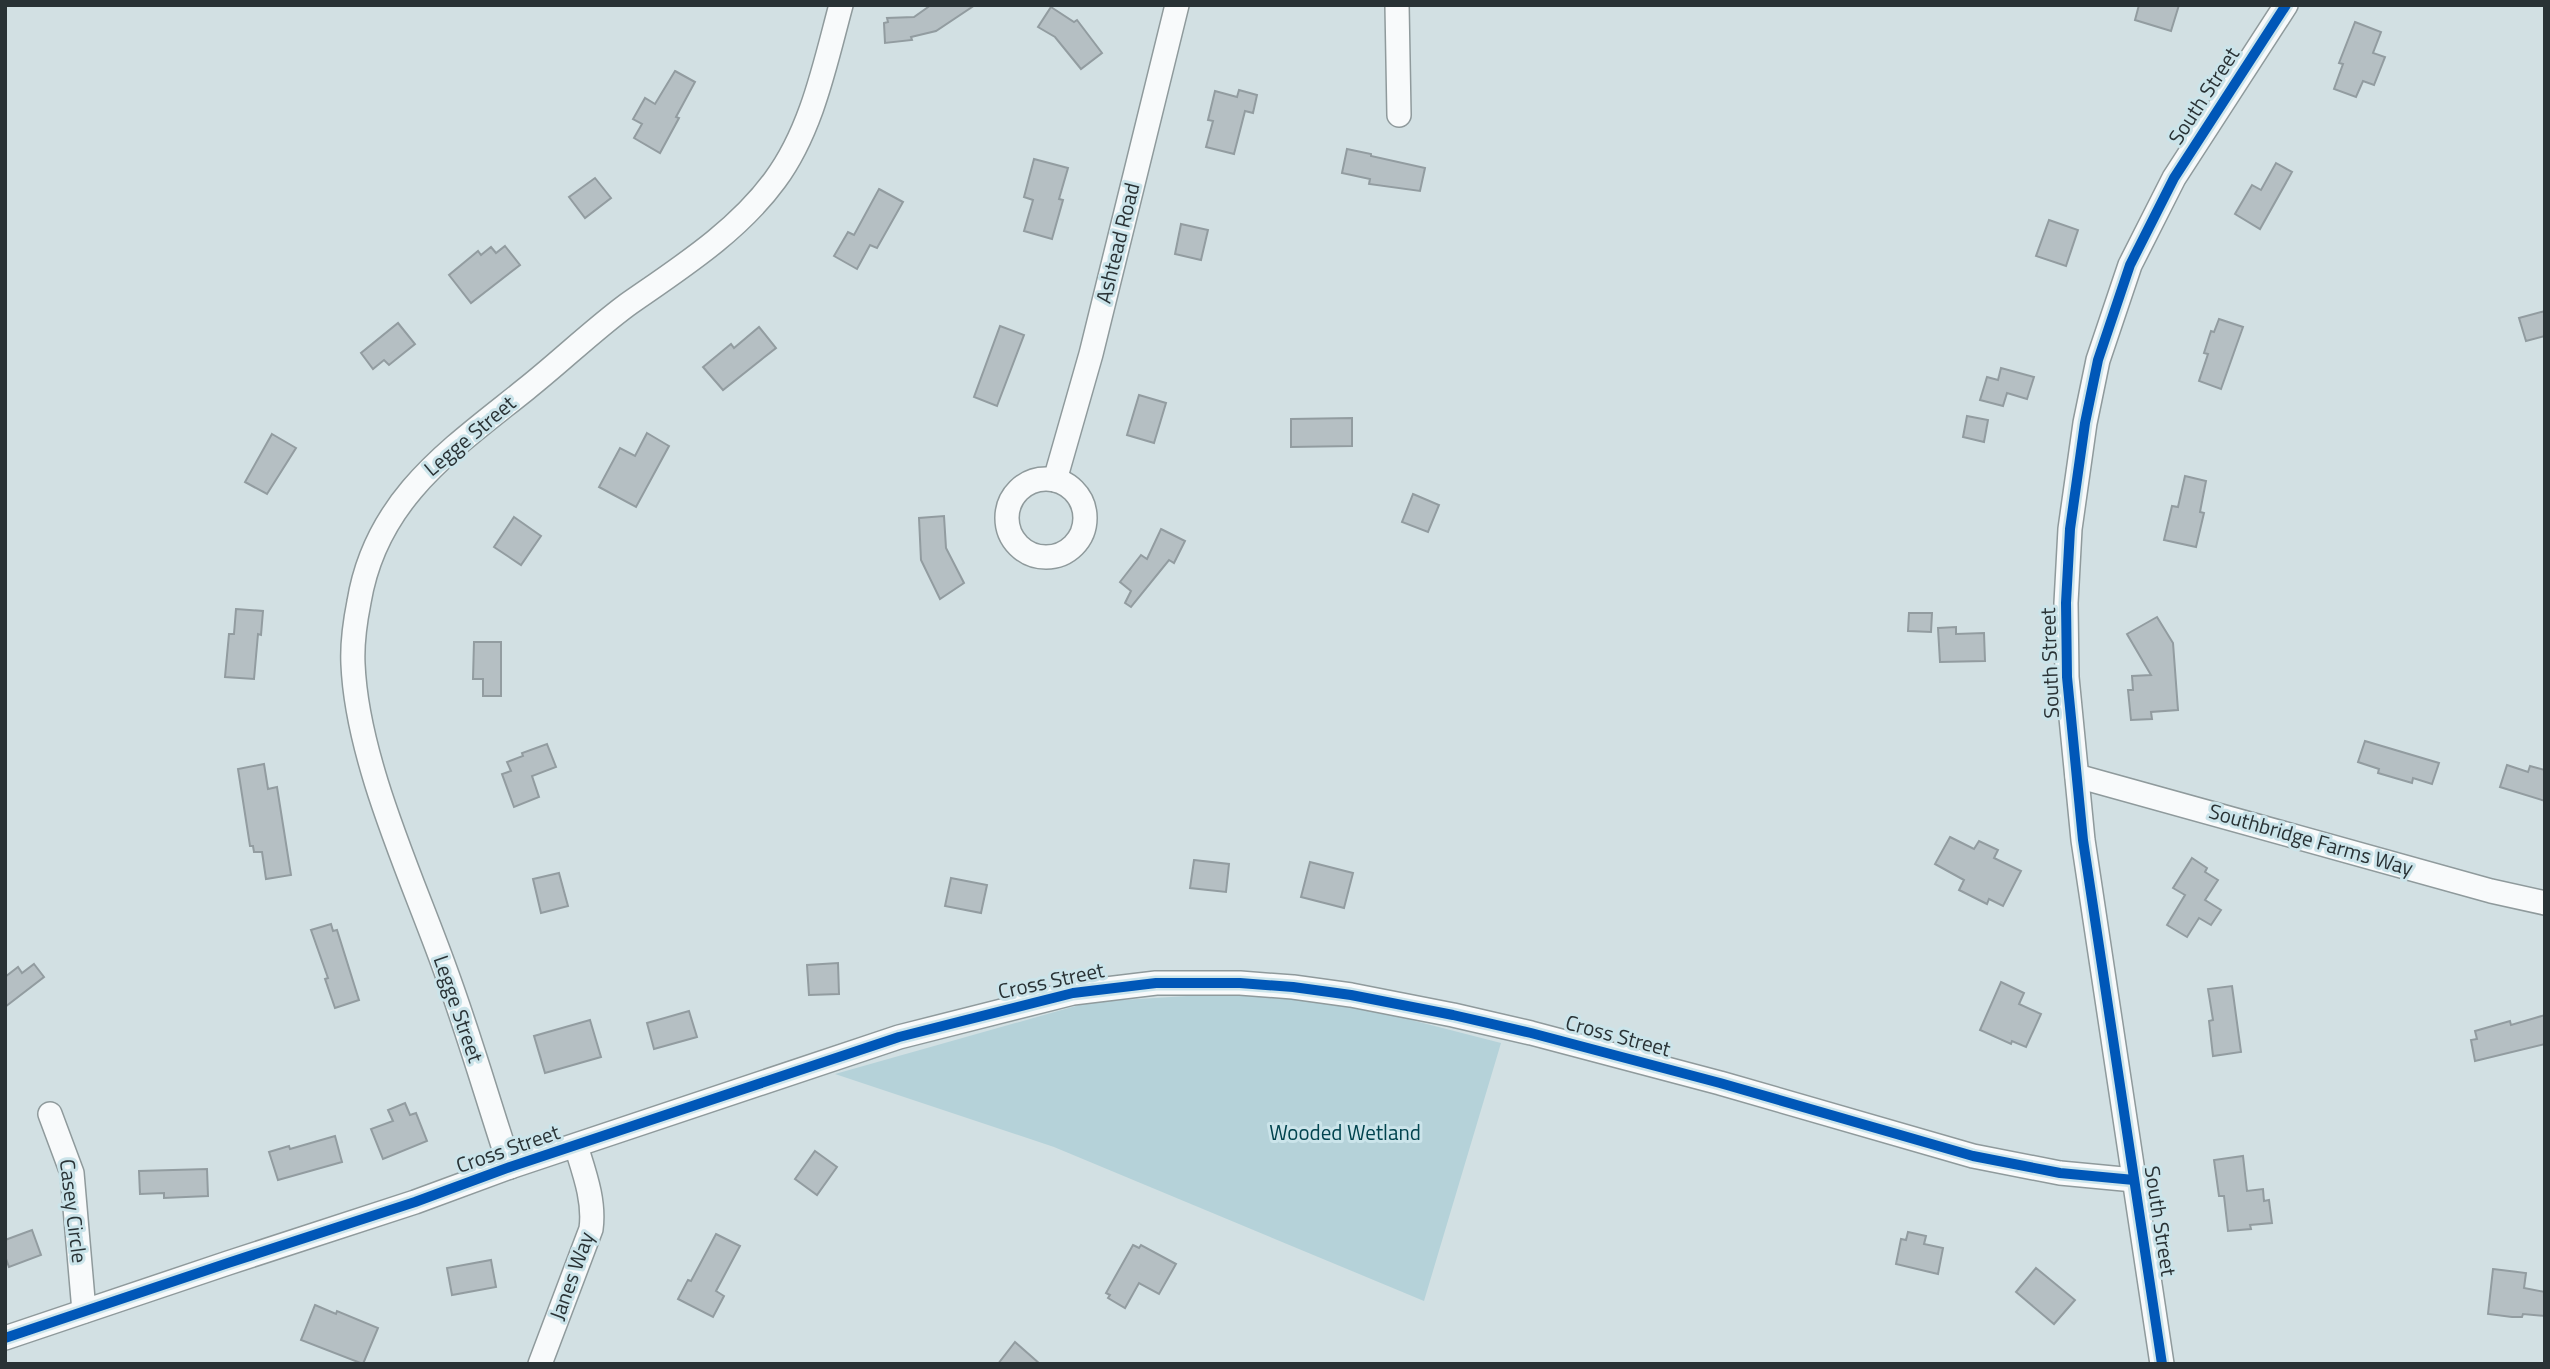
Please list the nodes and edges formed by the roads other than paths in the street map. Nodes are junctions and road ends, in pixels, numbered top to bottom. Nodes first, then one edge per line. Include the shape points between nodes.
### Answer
1 (841, 5) edge
2 (1177, 5) edge
3 (1397, 5) edge
4 (2286, 5) edge
5 (1399, 115) dead end
6 (1055, 480) dead end
7 (2077, 776) junction
8 (2545, 903) edge
9 (50, 1114) dead end
10 (576, 1146) junction
11 (510, 1167) junction
12 (2134, 1180) junction
13 (84, 1311) junction
14 (5, 1338) edge
15 (540, 1364) edge
16 (2162, 1364) edge

1 - 11 street, Legge Street via 803,130 787,163 761,197 728,230 448,450 393,512 367,566 353,663 366,741
2 - 6 street, Ashtead Road via 1091,354
3 - 5 street
4 - 7 street, South Street via 2159,206 2122,285 2098,360 2079,455 2067,565 2067,677
7 - 8 street, Southbridge Farms Way
7 - 12 street, South Street via 2087,872
9 - 13 street, Casey Circle via 72,1173
10 - 11 street, Cross Street
10 - 12 street, Cross Street via 930,1028 1082,992 1212,982 1320,991 1492,1023 1973,1156 2048,1171
10 - 15 street, Janes Way via 591,1202 591,1229
11 - 13 street, Cross Street
12 - 16 street, South Street
13 - 14 street, Cross Street

